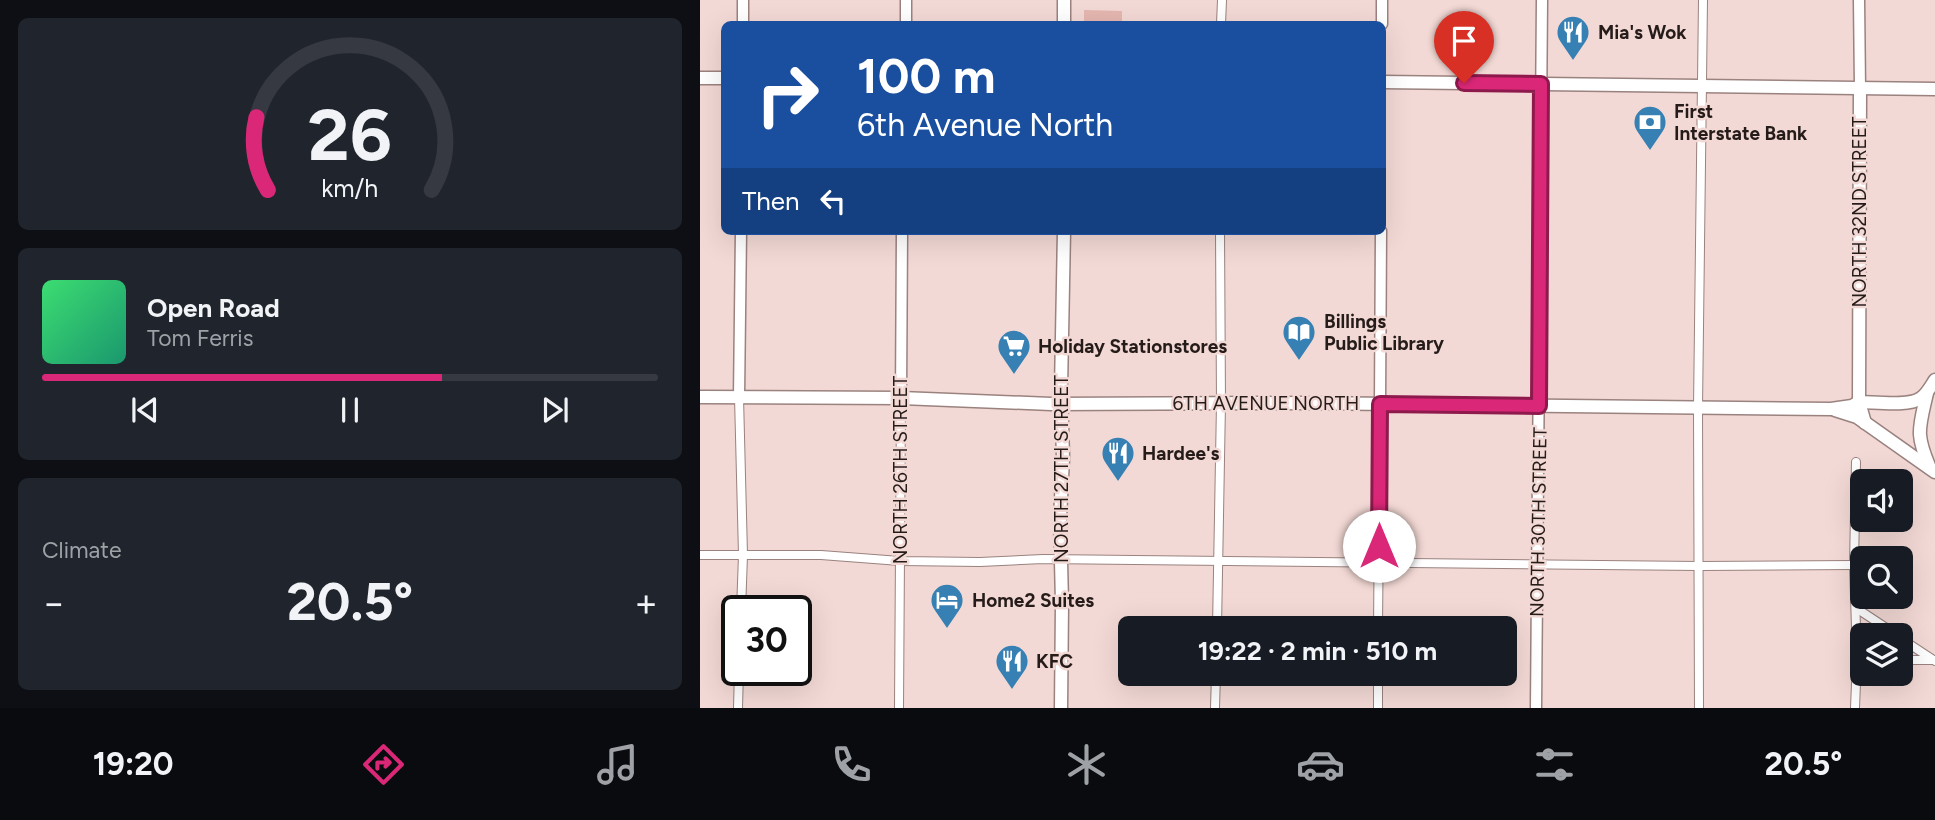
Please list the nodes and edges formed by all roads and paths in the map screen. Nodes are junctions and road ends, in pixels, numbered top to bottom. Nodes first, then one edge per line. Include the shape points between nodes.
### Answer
1 (743, 0) edge
2 (906, 0) edge
3 (1064, 0) edge
4 (1222, 0) edge
5 (1382, 0) edge
6 (1542, 0) edge
7 (1703, 0) edge
8 (1859, 0) edge
9 (743, 21) edge
10 (906, 21) edge
11 (1064, 21) edge
12 (1222, 21) edge
13 (1382, 21) edge
14 (700, 78) edge
15 (721, 78) edge
16 (1386, 82) edge
17 (1541, 84) junction
18 (1702, 86) junction
19 (1860, 88) junction
20 (1935, 89) edge
21 (741, 235) edge
22 (902, 235) edge
23 (1064, 235) edge
24 (1220, 235) edge
25 (1381, 235) edge
26 (1935, 380) edge
27 (1927, 393) junction
28 (700, 397) edge
29 (739, 397) junction
30 (901, 398) junction
31 (1858, 402) junction
32 (1221, 403) junction
33 (1062, 404) junction
34 (1380, 404) junction
35 (1539, 406) junction
36 (1698, 408) junction
37 (1831, 409) junction
38 (1865, 423) junction
39 (1856, 462) dead end
40 (1932, 470) edge
41 (1854, 546) edge
42 (700, 555) edge
43 (743, 555) junction
44 (1060, 559) junction
45 (900, 561) junction
46 (1219, 562) junction
47 (1379, 563) junction
48 (1537, 564) junction
49 (1850, 565) edge
50 (1699, 566) junction
51 (742, 595) edge
52 (1858, 609) edge
53 (1217, 616) edge
54 (1378, 616) edge
55 (1879, 623) edge
56 (1913, 645) edge
57 (1913, 660) edge
58 (1935, 660) edge
59 (739, 686) edge
60 (1216, 686) edge
61 (1378, 686) edge
62 (1857, 686) edge
63 (738, 708) edge
64 (899, 708) edge
65 (1061, 708) edge
66 (1215, 708) edge
67 (1378, 708) edge
68 (1536, 708) edge
69 (1699, 708) edge
70 (1855, 708) edge

1 - 9 street
2 - 10 street
3 - 11 main road
4 - 12 street
5 - 13 street
6 - 17 street, NORTH 30TH STREET
7 - 18 street
8 - 19 street, NORTH 32ND STREET
14 - 15 main road
16 - 17 main road
17 - 18 main road
17 - 35 street, NORTH 30TH STREET
18 - 19 main road
18 - 36 street
19 - 20 main road
19 - 31 main road, NORTH 32ND STREET
21 - 29 street
22 - 30 street, NORTH 26TH STREET
23 - 33 main road, NORTH 27TH STREET
24 - 32 street
25 - 34 street
26 - 27 main road
27 - 31 main road, 6TH AVENUE NORTH via 1911,403
27 - 40 main road via 1920,444
28 - 29 main road, 6TH AVENUE NORTH
29 - 30 main road, 6TH AVENUE NORTH
29 - 43 street
30 - 33 main road, 6TH AVENUE NORTH
30 - 45 street, NORTH 26TH STREET
31 - 37 main road, 6TH AVENUE NORTH
31 - 38 main road, NORTH 32ND STREET
32 - 33 main road, 6TH AVENUE NORTH
32 - 34 main road, 6TH AVENUE NORTH
32 - 46 street
33 - 44 main road, NORTH 27TH STREET
34 - 35 main road, 6TH AVENUE NORTH
34 - 47 street
35 - 36 main road, 6TH AVENUE NORTH
35 - 48 street, NORTH 30TH STREET
36 - 37 main road, 6TH AVENUE NORTH
36 - 50 street
37 - 38 main road, 6TH AVENUE NORTH
38 - 40 main road, 6TH AVENUE NORTH
39 - 41 street
42 - 43 street
43 - 45 street
43 - 51 street
44 - 45 street
44 - 46 street
44 - 65 main road, NORTH 27TH STREET
45 - 64 street, NORTH 26TH STREET
46 - 47 street
46 - 53 street
47 - 48 street
47 - 54 street
48 - 50 street
48 - 68 street, NORTH 30TH STREET
49 - 50 street
50 - 69 street
52 - 55 street
56 - 58 street
57 - 58 street
59 - 63 street
60 - 66 street
61 - 67 street
62 - 70 street

